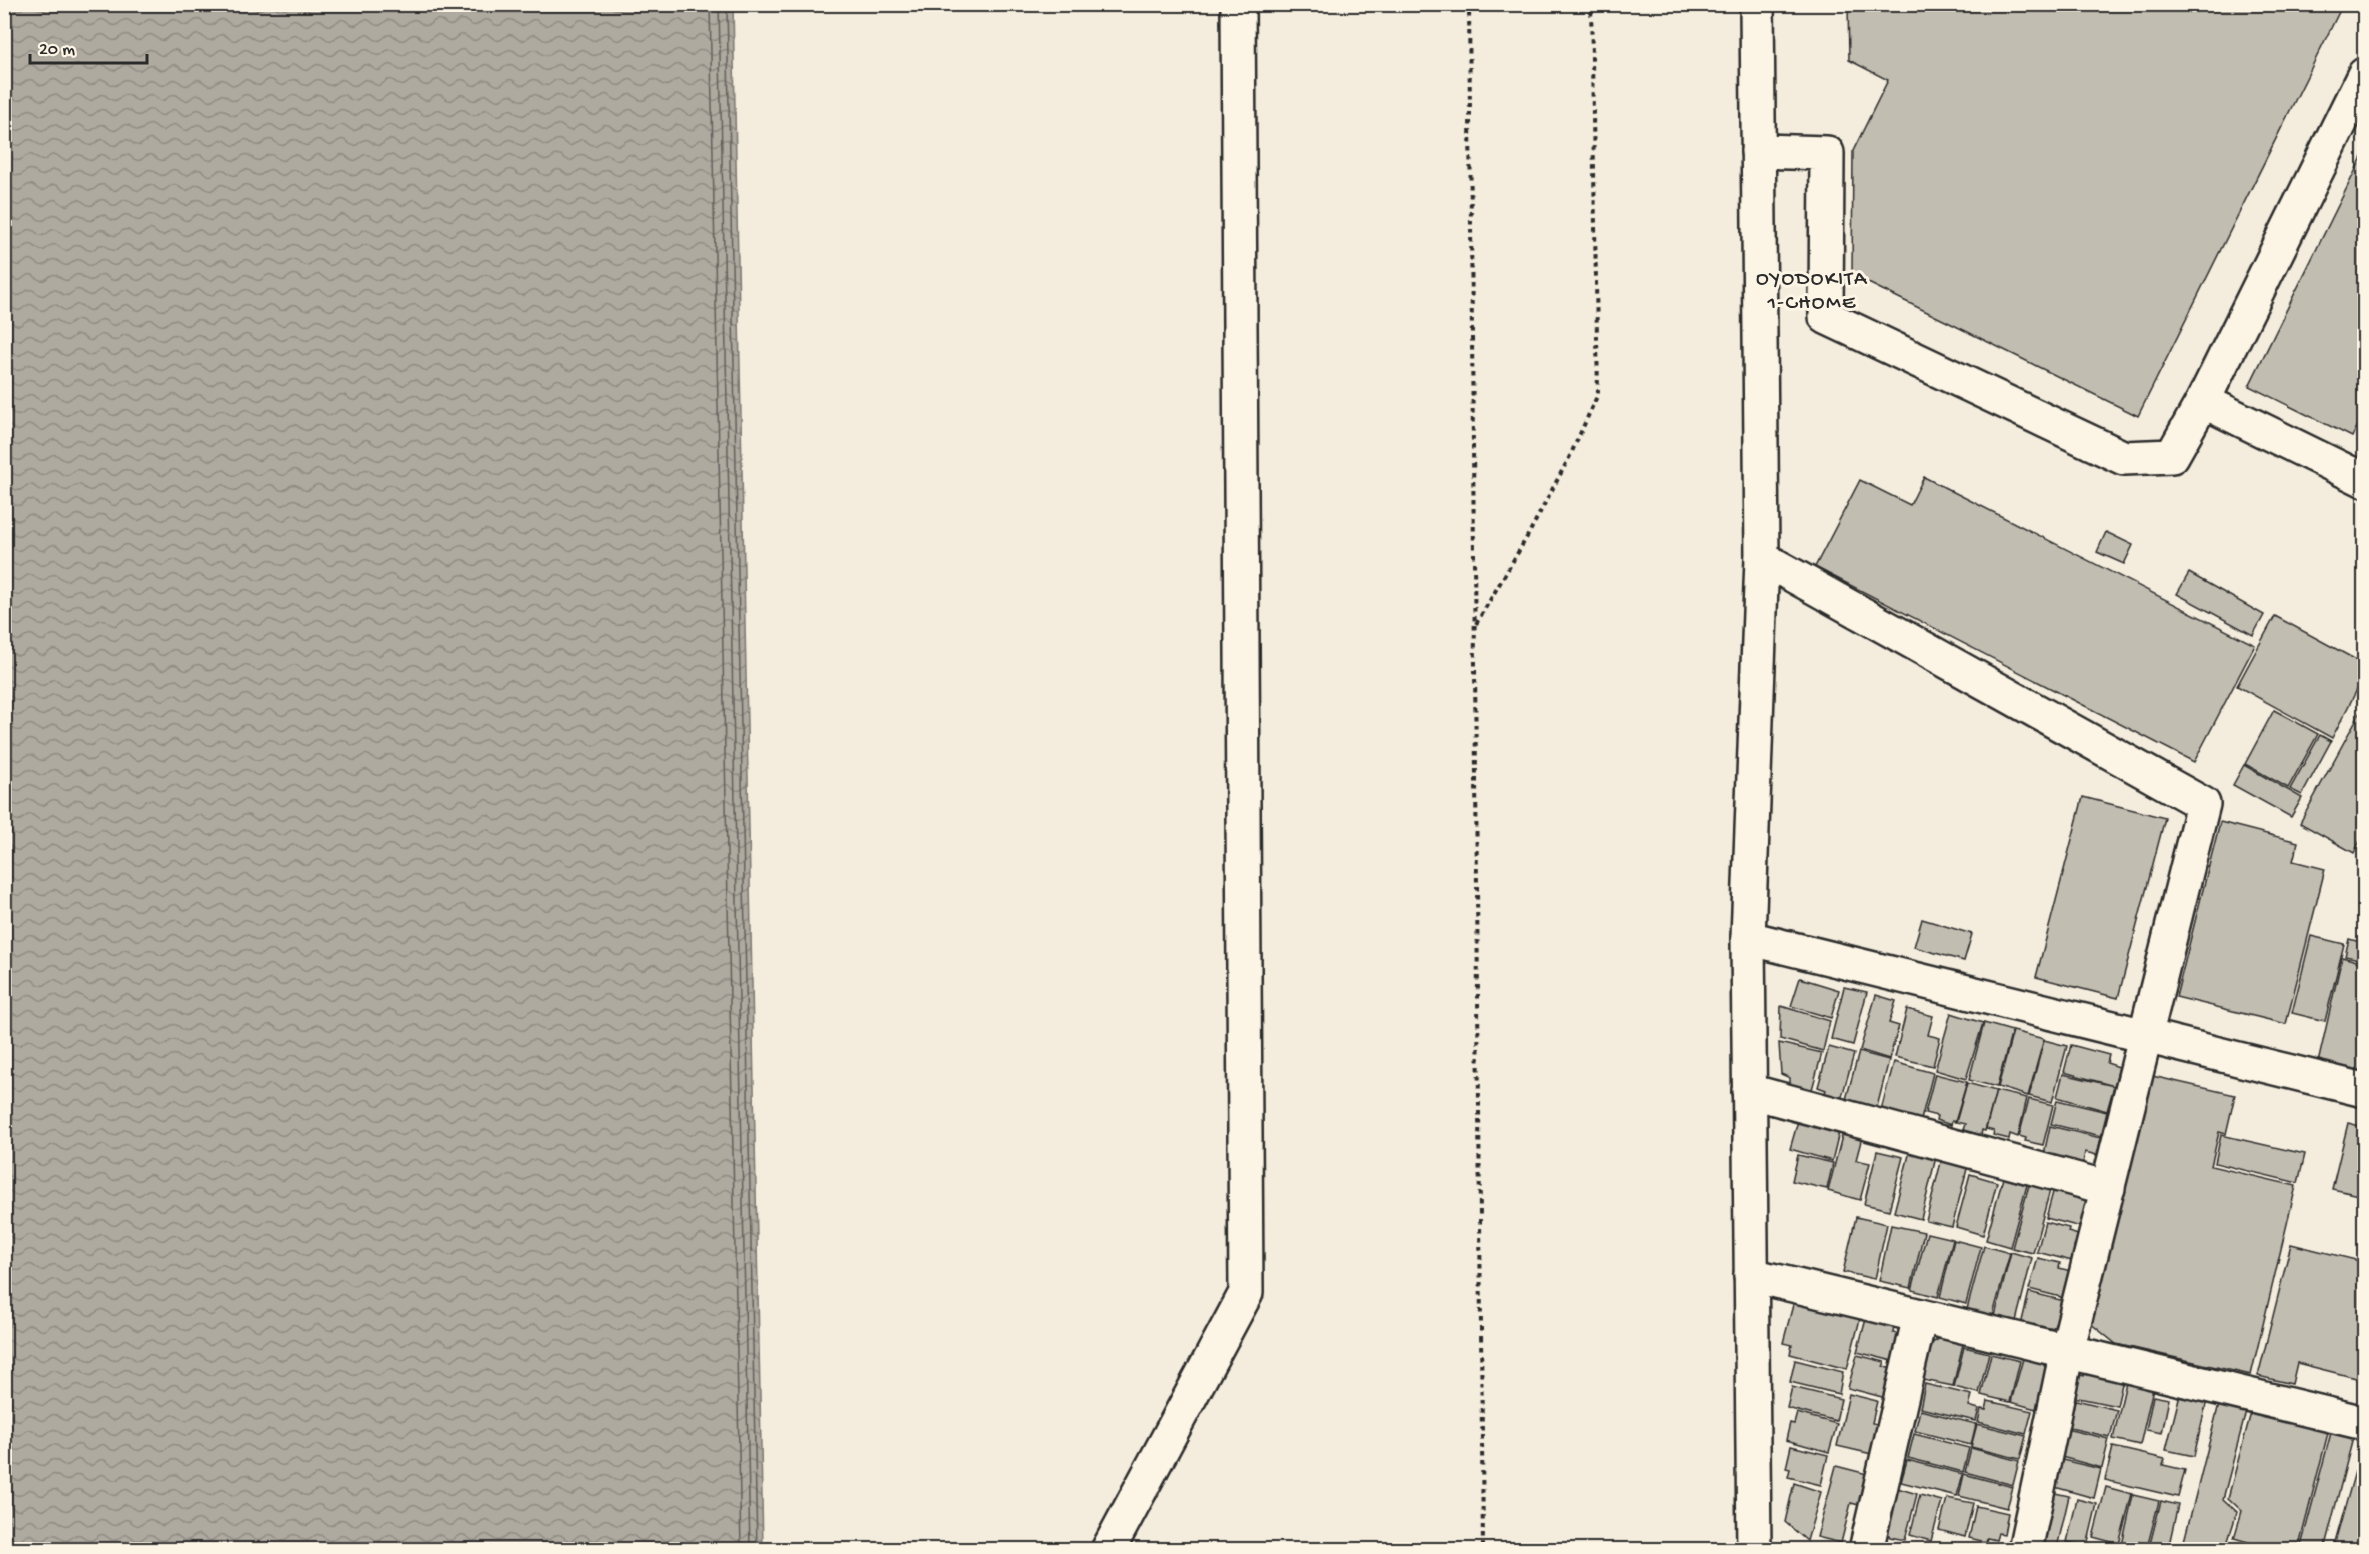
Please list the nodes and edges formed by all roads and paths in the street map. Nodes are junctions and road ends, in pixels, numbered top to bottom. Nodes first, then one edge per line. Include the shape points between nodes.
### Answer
1 (1238, 4) edge
2 (1469, 4) edge
3 (1591, 4) edge
4 (1757, 4) edge
5 (2364, 75) edge
6 (1758, 151) junction
7 (2203, 400) junction
8 (2364, 480) edge
9 (1762, 558) junction
10 (1475, 624) junction
11 (1748, 938) junction
12 (2145, 1035) junction
13 (2364, 1090) edge
14 (1749, 1091) junction
15 (2108, 1188) junction
16 (1751, 1275) junction
17 (1920, 1316) junction
18 (2067, 1351) junction
19 (2364, 1423) edge
20 (1108, 1550) edge
21 (1483, 1550) edge
22 (1754, 1550) edge
23 (1866, 1550) edge
24 (2025, 1550) edge

1 - 20 street via 1246,1293
2 - 10 path
3 - 10 path via 1598,394 1527,537
4 - 6 street
5 - 7 street
6 - 7 street via 1827,153 1826,316 2124,458 2172,456
6 - 9 street
7 - 8 street
9 - 11 street
9 - 12 street via 2203,804
10 - 21 path
11 - 12 street
11 - 14 street
12 - 13 street
12 - 15 street
14 - 15 street
14 - 16 street
15 - 18 street
16 - 17 street
16 - 22 street
17 - 18 street
17 - 23 street
18 - 19 street
18 - 24 street

